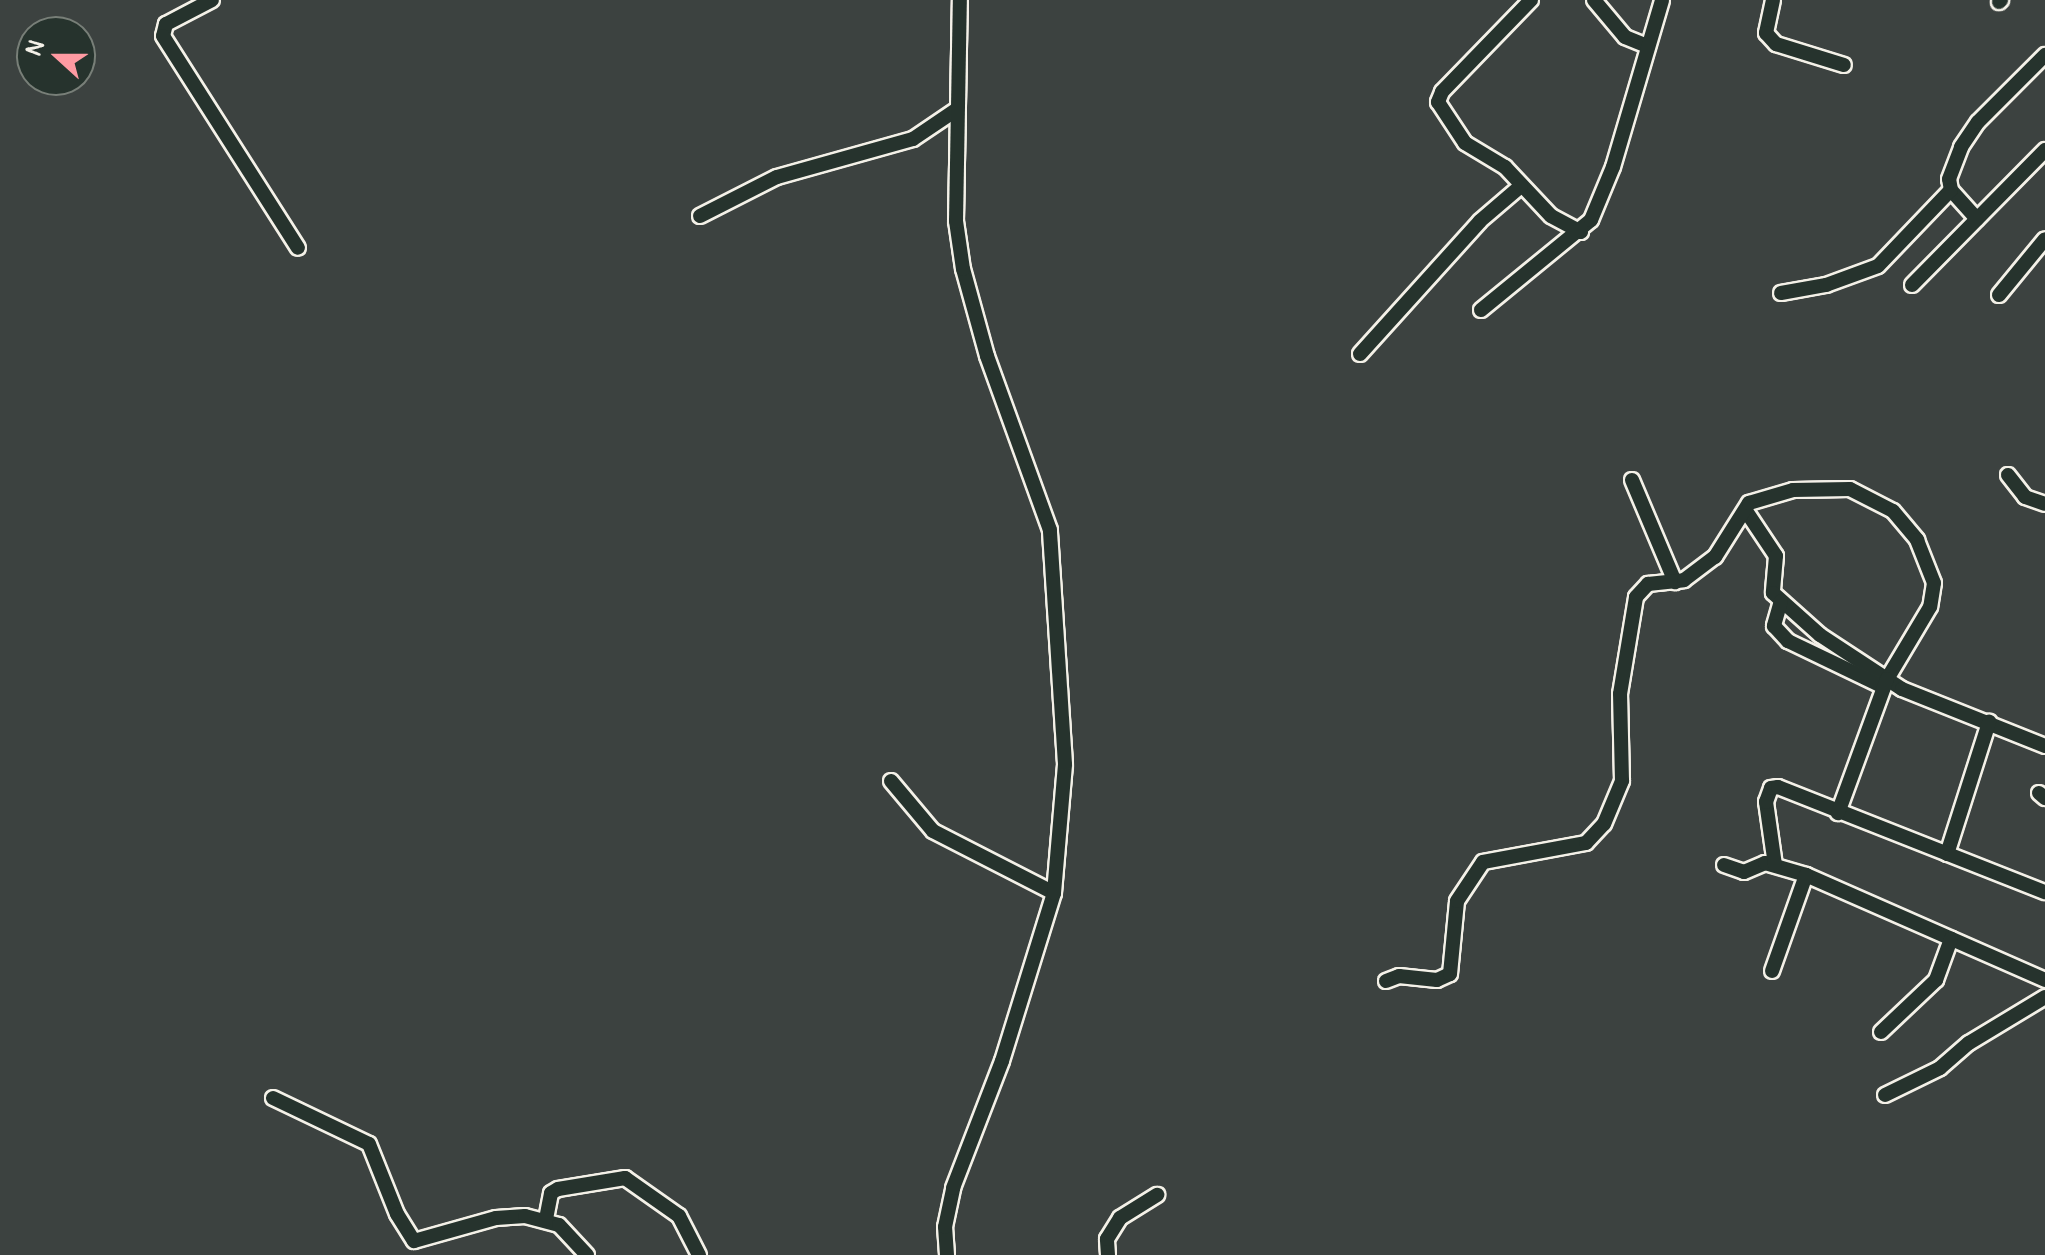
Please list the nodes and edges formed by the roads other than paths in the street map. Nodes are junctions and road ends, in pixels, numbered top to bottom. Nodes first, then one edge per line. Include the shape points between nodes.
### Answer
1 (212, 0) edge
2 (960, 0) edge
3 (1531, 0) edge
4 (1594, 0) edge
5 (1662, 0) edge
6 (1773, 0) edge
7 (1647, 46) junction
8 (2045, 55) edge
9 (1844, 65) dead end
10 (2040, 72) edge
11 (956, 110) junction
12 (2045, 150) edge
13 (1521, 186) junction
14 (1951, 190) junction
15 (700, 216) dead end
16 (1977, 219) junction
17 (1581, 232) junction
18 (2045, 239) edge
19 (298, 248) dead end
20 (1912, 285) dead end
21 (1781, 293) dead end
22 (1999, 295) dead end
23 (1481, 310) dead end
24 (1360, 354) dead end
25 (2008, 475) dead end
26 (1632, 480) dead end
27 (2045, 504) edge
28 (1746, 511) junction
29 (1675, 582) junction
30 (1781, 601) junction
31 (1886, 683) junction
32 (1989, 722) junction
33 (2045, 746) edge
34 (891, 781) dead end
35 (1838, 813) junction
36 (1947, 854) junction
37 (1724, 865) dead end
38 (1775, 865) junction
39 (1806, 875) junction
40 (2045, 892) edge
41 (1054, 893) junction
42 (1951, 939) junction
43 (1772, 971) dead end
44 (2045, 980) edge
45 (1386, 981) dead end
46 (2045, 997) edge
47 (1881, 1032) dead end
48 (1885, 1095) dead end
49 (273, 1098) dead end
50 (1157, 1195) dead end
51 (546, 1219) junction
52 (587, 1255) edge
53 (699, 1255) edge
54 (947, 1255) edge
55 (1108, 1255) edge

1 - 19 street via 166,24 163,36
2 - 11 street
3 - 13 street via 1438,102 1465,143 1495,159
4 - 7 street via 1625,37
5 - 7 street
6 - 9 street via 1766,33 1776,44
7 - 17 street via 1613,167
8 - 10 street
10 - 14 street via 1978,122 1961,147 1949,179
11 - 15 street via 913,139 777,177
11 - 41 street via 956,221 963,269 987,356 1050,530 1065,764
12 - 16 street
13 - 17 street via 1551,216
13 - 24 street via 1455,247
14 - 16 street
14 - 21 street via 1878,266 1826,285
16 - 20 street
17 - 23 street
18 - 22 street
25 - 27 street via 2025,497
26 - 29 street
28 - 29 street via 1715,557
28 - 30 street via 1776,556 1773,593
28 - 31 street via 1761,497 1850,489 1879,501 1908,525 1935,591
29 - 45 street via 1648,584 1630,615 1620,694 1622,781 1604,824 1586,843 1483,862 1457,901 1450,974 1437,980 1399,976
30 - 31 street
30 - 31 street via 1774,626 1788,641
31 - 32 street
31 - 35 street
32 - 33 street
32 - 36 street
34 - 41 street via 933,831
35 - 36 street
35 - 38 street via 1771,788 1766,813
36 - 40 street
37 - 38 street via 1744,872 1765,863
38 - 39 street
39 - 42 street
39 - 43 street
41 - 54 street via 1002,1061 953,1188 945,1227
42 - 44 street
42 - 47 street via 1936,980
46 - 48 street via 1969,1043 1940,1068
49 - 51 street via 369,1144 397,1214 414,1241 496,1218
50 - 55 street via 1120,1218 1107,1239
51 - 52 street via 570,1233
51 - 53 street via 551,1193 558,1189 625,1178 679,1216

